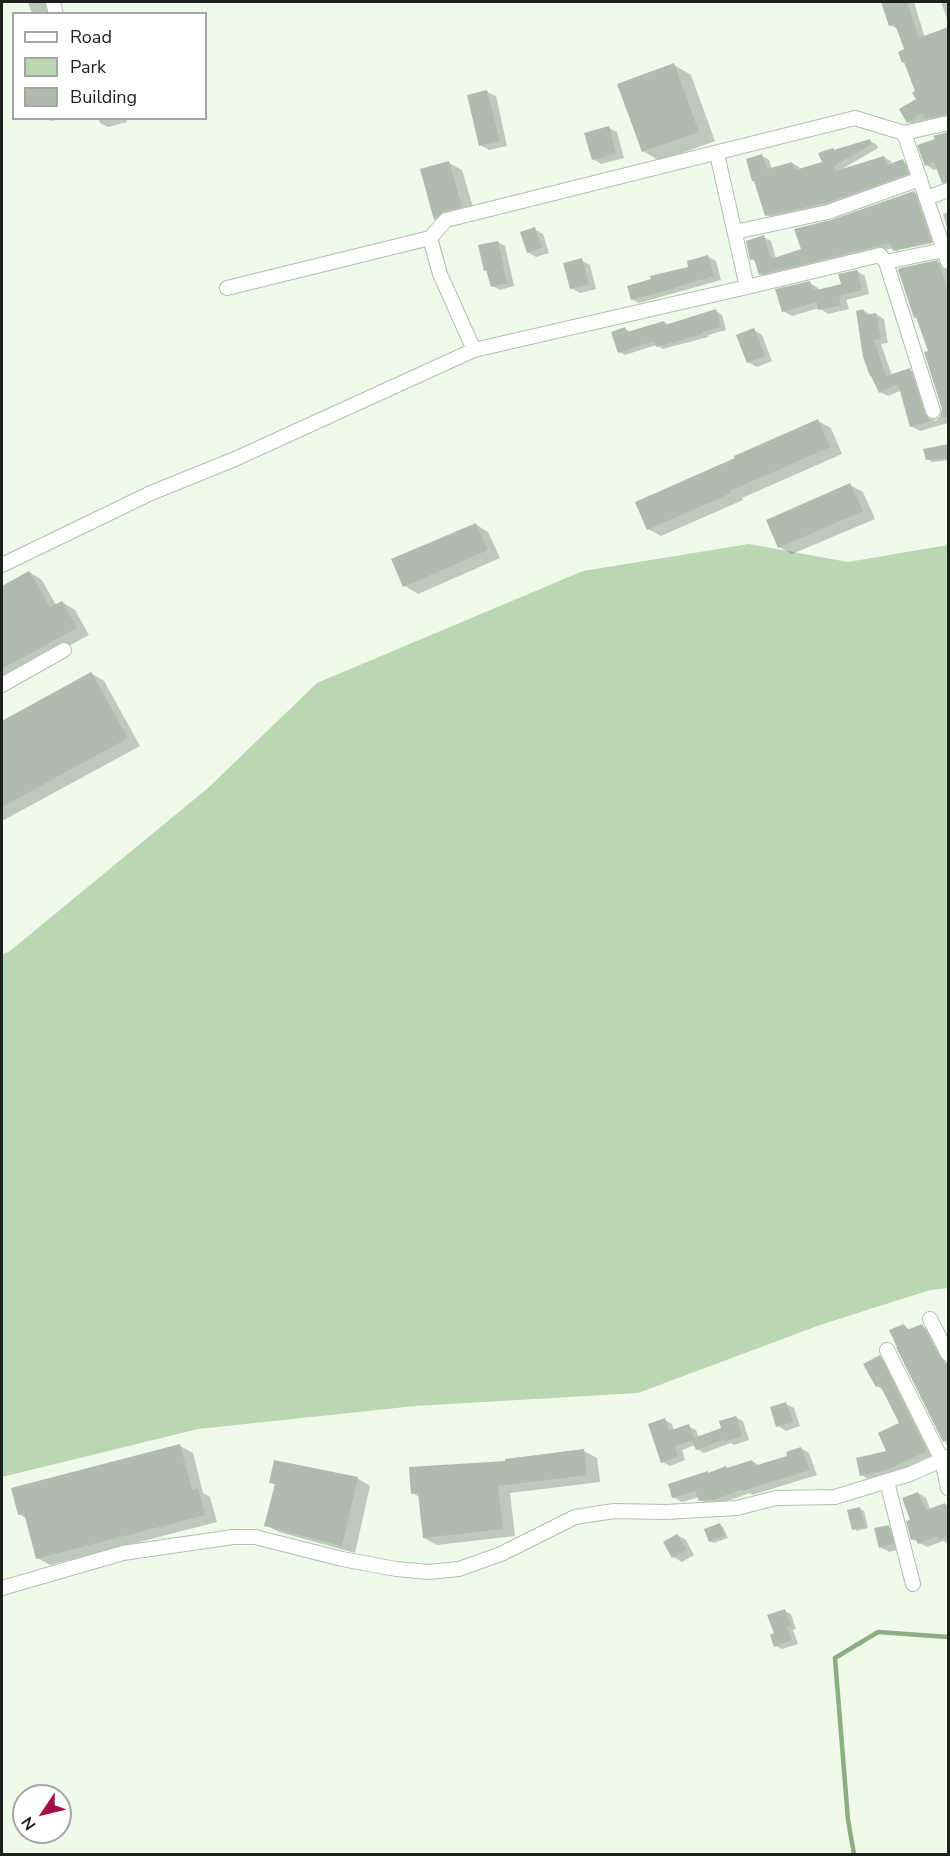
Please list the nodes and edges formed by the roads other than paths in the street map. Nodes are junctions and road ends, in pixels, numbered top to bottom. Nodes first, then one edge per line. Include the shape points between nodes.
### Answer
1 (948, 123) edge
2 (904, 133) junction
3 (717, 154) junction
4 (920, 179) junction
5 (948, 190) edge
6 (927, 198) junction
7 (735, 231) junction
8 (430, 238) junction
9 (946, 256) edge
10 (886, 262) junction
11 (747, 287) junction
12 (227, 288) dead end
13 (474, 350) junction
14 (933, 411) dead end
15 (2, 565) edge
16 (64, 650) dead end
17 (2, 685) edge
18 (930, 1319) dead end
19 (887, 1350) dead end
20 (948, 1354) edge
21 (945, 1458) edge
22 (887, 1482) junction
23 (948, 1488) edge
24 (913, 1584) dead end
25 (2, 1588) edge

1 - 2 street
2 - 3 street via 855,118
2 - 4 street
3 - 7 street
3 - 8 street via 446,220
4 - 6 street
4 - 7 street via 828,212
5 - 6 street
6 - 9 street
7 - 11 street
8 - 12 street
8 - 13 street via 440,274
9 - 10 street
10 - 11 street via 880,255
10 - 14 street
11 - 13 street
13 - 15 street
16 - 17 street
18 - 20 street
19 - 21 street
21 - 22 street
21 - 23 street
22 - 24 street
22 - 25 street via 835,1497 776,1498 737,1508 614,1511 575,1517 501,1554 459,1569 396,1569 255,1537 233,1537 123,1552

